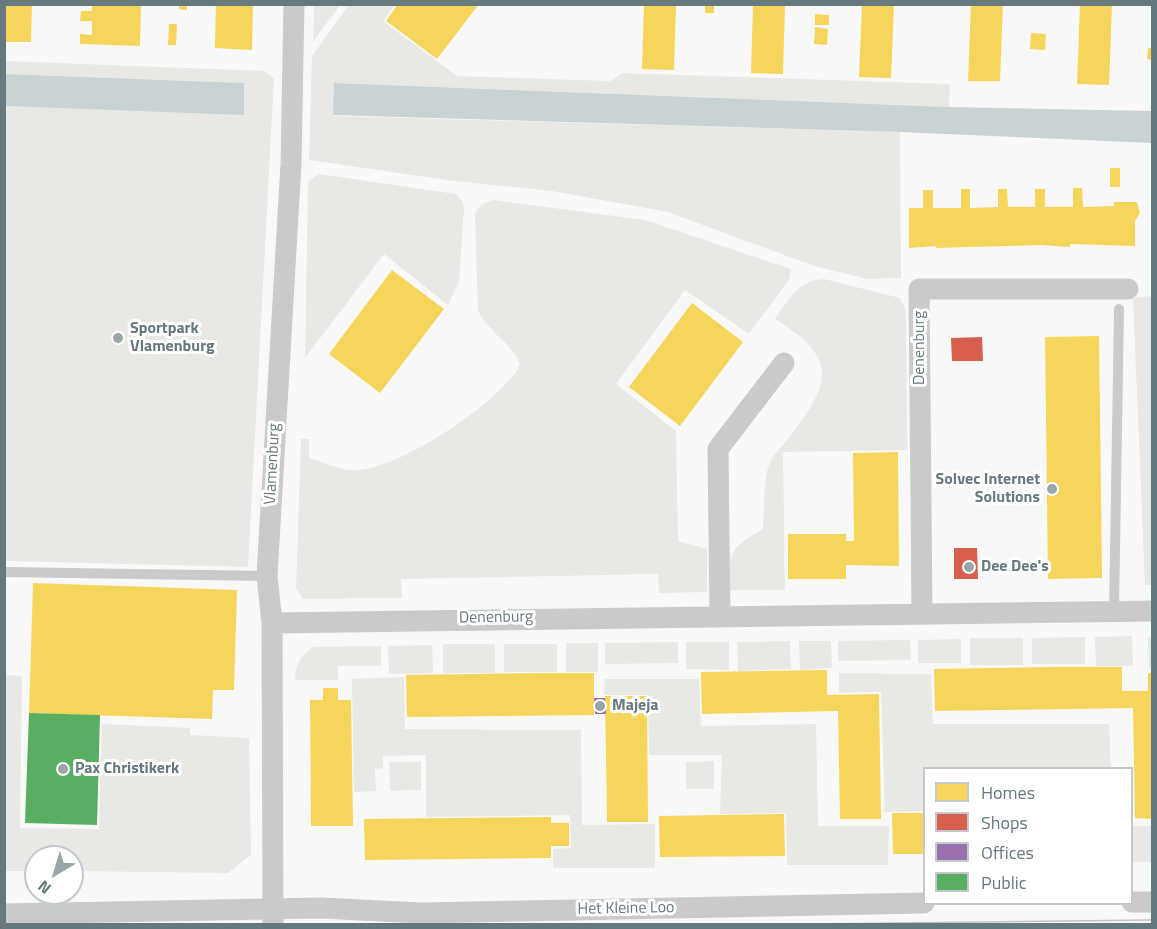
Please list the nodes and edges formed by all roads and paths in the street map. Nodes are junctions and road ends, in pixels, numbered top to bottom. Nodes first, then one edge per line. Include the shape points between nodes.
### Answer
1 (294, 4) edge
2 (1128, 289) dead end
3 (1119, 309) dead end
4 (784, 363) dead end
5 (4, 572) edge
6 (267, 576) junction
7 (1114, 611) junction
8 (1152, 611) edge
9 (922, 614) junction
10 (720, 616) junction
11 (272, 623) junction
12 (1133, 902) edge
13 (1152, 902) edge
14 (923, 903) edge
15 (4, 914) edge
16 (273, 917) edge

1 - 6 street, Vlamenburg via 291,164
2 - 9 street, Denenburg via 920,289
3 - 7 lane
4 - 10 street via 718,448
5 - 6 lane
6 - 11 street, Vlamenburg
7 - 8 street, Denenburg
7 - 9 street, Denenburg
9 - 10 street, Denenburg
10 - 11 street, Denenburg
11 - 16 street, Vlamenburg
12 - 13 street
14 - 16 street, Het Kleine Loo
15 - 16 street, Het Kleine Loo

